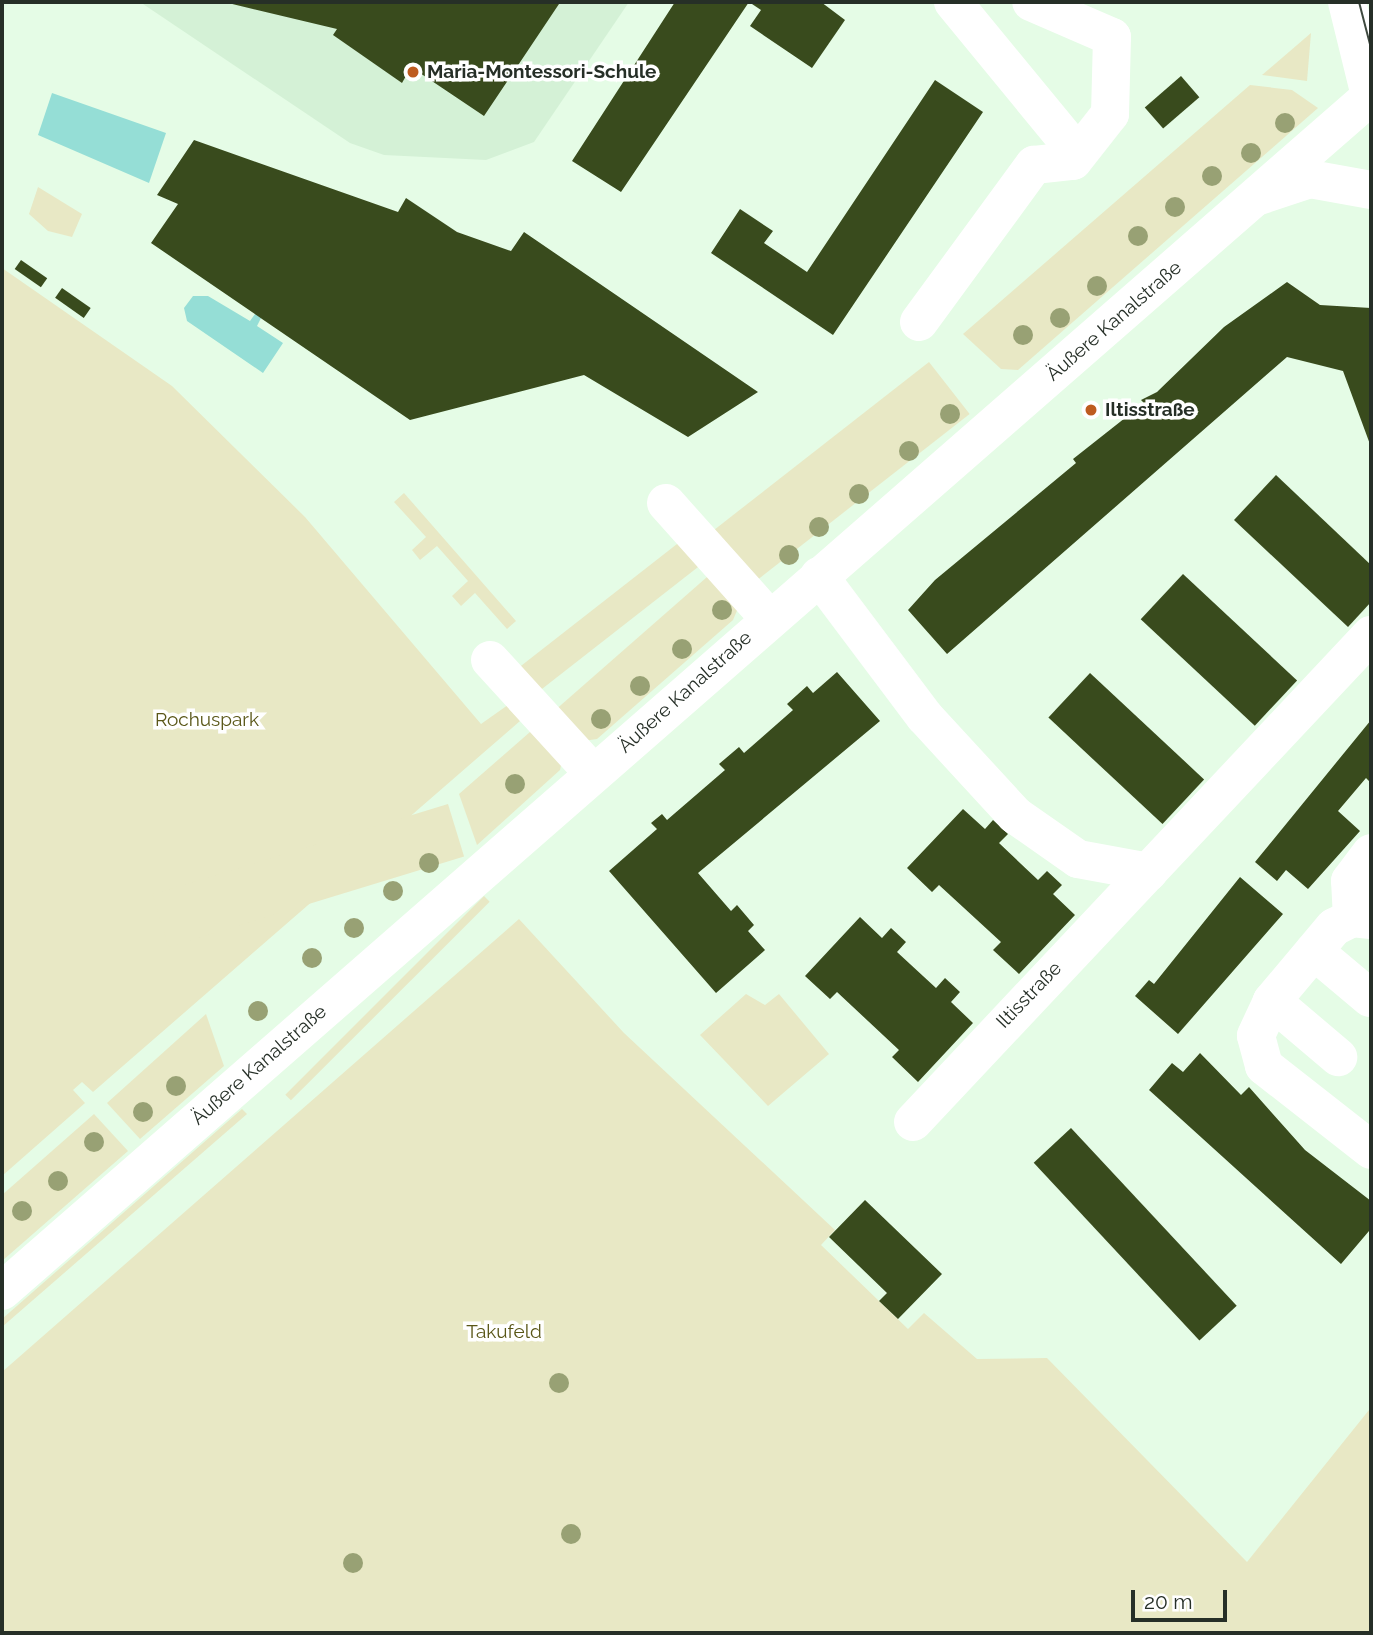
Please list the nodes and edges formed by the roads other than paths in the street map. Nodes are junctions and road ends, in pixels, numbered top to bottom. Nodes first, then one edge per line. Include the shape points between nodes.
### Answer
1 (953, 2) edge
2 (1031, 2) edge
3 (1347, 2) edge
4 (1371, 98) edge
5 (1063, 136) dead end
6 (1371, 190) edge
7 (1256, 197) junction
8 (919, 322) dead end
9 (666, 503) dead end
10 (819, 576) junction
11 (768, 617) junction
12 (1371, 635) edge
13 (489, 660) dead end
14 (594, 774) junction
15 (1371, 853) edge
16 (1149, 872) junction
17 (1362, 919) edge
18 (1314, 951) junction
19 (1370, 998) edge
20 (1272, 1002) junction
21 (1338, 1057) dead end
22 (913, 1122) dead end
23 (1371, 1150) edge
24 (2, 1291) edge

1 - 5 main road
2 - 8 main road via 1112,37 1110,114 1073,161 1034,165
3 - 4 main road
4 - 7 main road, Äußere Kanalstraße
6 - 7 main road via 1310,179
7 - 10 main road, Äußere Kanalstraße
9 - 11 main road
10 - 11 main road, Äußere Kanalstraße
10 - 16 main road via 925,717 1015,815 1078,859
11 - 14 main road, Äußere Kanalstraße
12 - 16 main road, Iltisstraße
13 - 14 main road
14 - 24 main road, Äußere Kanalstraße
15 - 17 main road via 1350,881
16 - 22 main road, Iltisstraße
17 - 18 main road via 1334,927
18 - 19 main road
18 - 20 main road
20 - 21 main road
20 - 23 main road via 1256,1036 1264,1066

